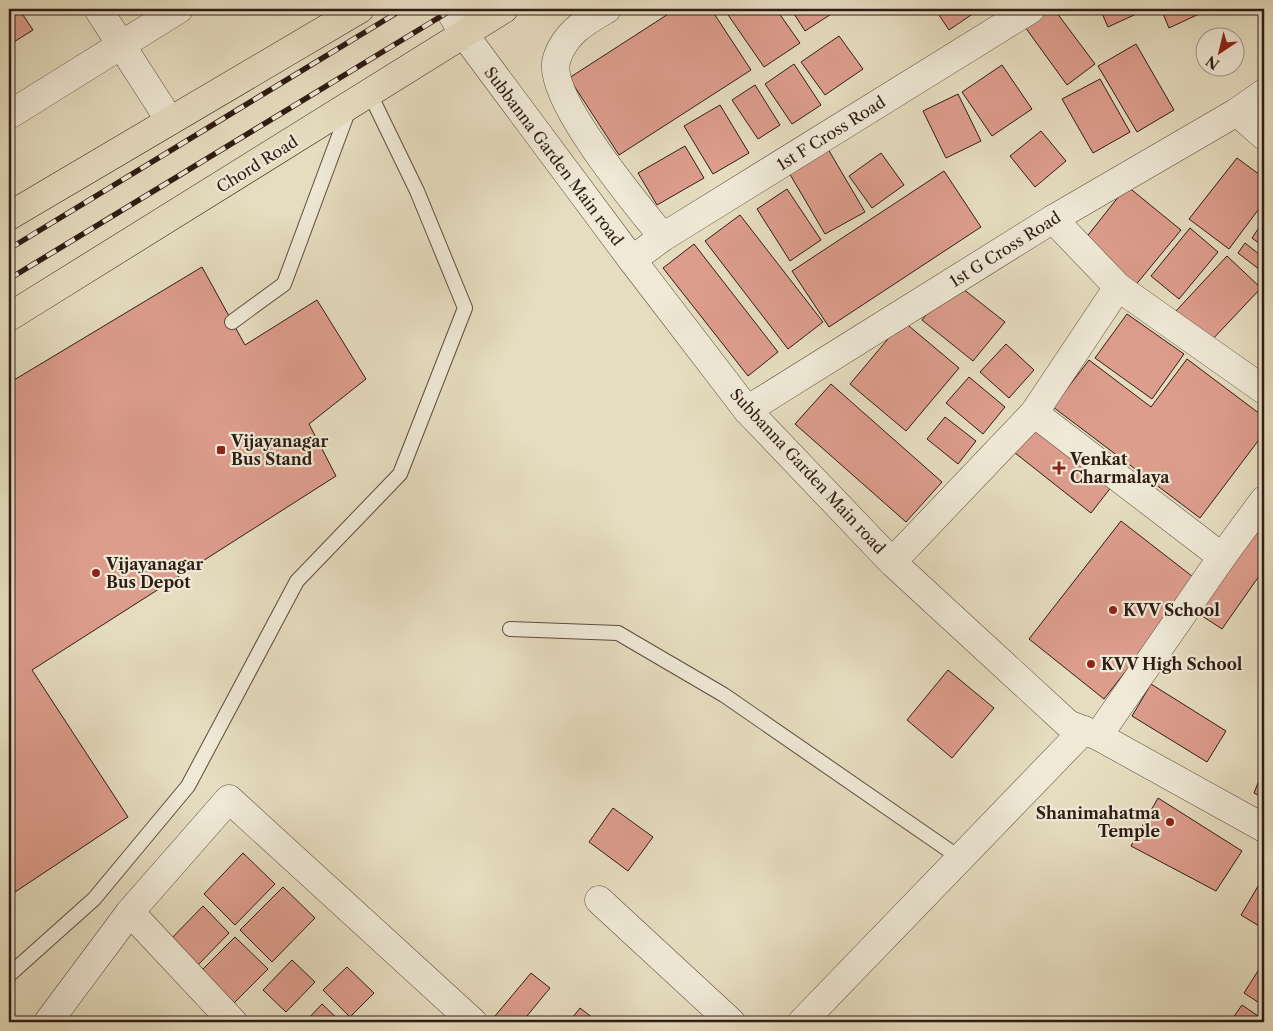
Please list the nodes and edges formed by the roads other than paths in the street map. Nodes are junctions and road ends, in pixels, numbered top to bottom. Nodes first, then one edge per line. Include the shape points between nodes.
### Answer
1 (98, 9) edge
2 (178, 9) edge
3 (360, 9) edge
4 (449, 9) edge
5 (504, 9) edge
6 (607, 9) edge
7 (1031, 9) edge
8 (463, 33) junction
9 (123, 44) junction
10 (1264, 93) edge
11 (360, 98) junction
12 (1237, 112) junction
13 (9, 115) edge
14 (170, 121) junction
15 (1264, 136) edge
16 (9, 216) edge
17 (1053, 219) junction
18 (663, 237) junction
19 (632, 260) junction
20 (1118, 287) junction
21 (9, 317) edge
22 (232, 322) dead end
23 (1264, 390) edge
24 (747, 410) junction
25 (1034, 413) junction
26 (1264, 500) edge
27 (1222, 557) junction
28 (892, 562) junction
29 (510, 629) dead end
30 (1091, 733) junction
31 (1264, 828) edge
32 (960, 858) junction
33 (599, 900) dead end
34 (130, 912) junction
35 (9, 975) edge
36 (50, 1021) edge
37 (233, 1022) edge
38 (473, 1022) edge
39 (731, 1022) edge
40 (802, 1022) edge

1 - 9 street
2 - 9 street
3 - 14 main road
4 - 8 street, Subbanna Garden Main road
5 - 8 main road, Chord Road
6 - 18 street via 576,27 565,40 556,59 556,78 598,152
7 - 18 street, 1st F Cross Road
8 - 11 main road, Chord Road
8 - 19 street, Subbanna Garden Main road
9 - 13 street
9 - 14 street
10 - 12 street, 1st G Cross Road
11 - 21 main road, Chord Road
11 - 22 lane via 284,284
11 - 35 lane via 417,191 465,308 400,474 297,581 188,786 94,899
12 - 15 street
12 - 17 street, 1st G Cross Road
14 - 16 main road
17 - 20 street
17 - 24 street, 1st G Cross Road
18 - 19 street, 1st F Cross Road
19 - 24 street, Subbanna Garden Main road
20 - 23 street
20 - 25 street
24 - 28 street, Subbanna Garden Main road
25 - 27 street
25 - 28 street
26 - 27 street
27 - 30 street
28 - 30 street, Subbanna Garden Main road via 1068,724
29 - 32 lane via 618,633 724,695
30 - 31 street, Subbanna Garden Main road
30 - 32 street
32 - 40 street
33 - 39 street
34 - 36 street
34 - 37 street
34 - 38 street via 229,799

